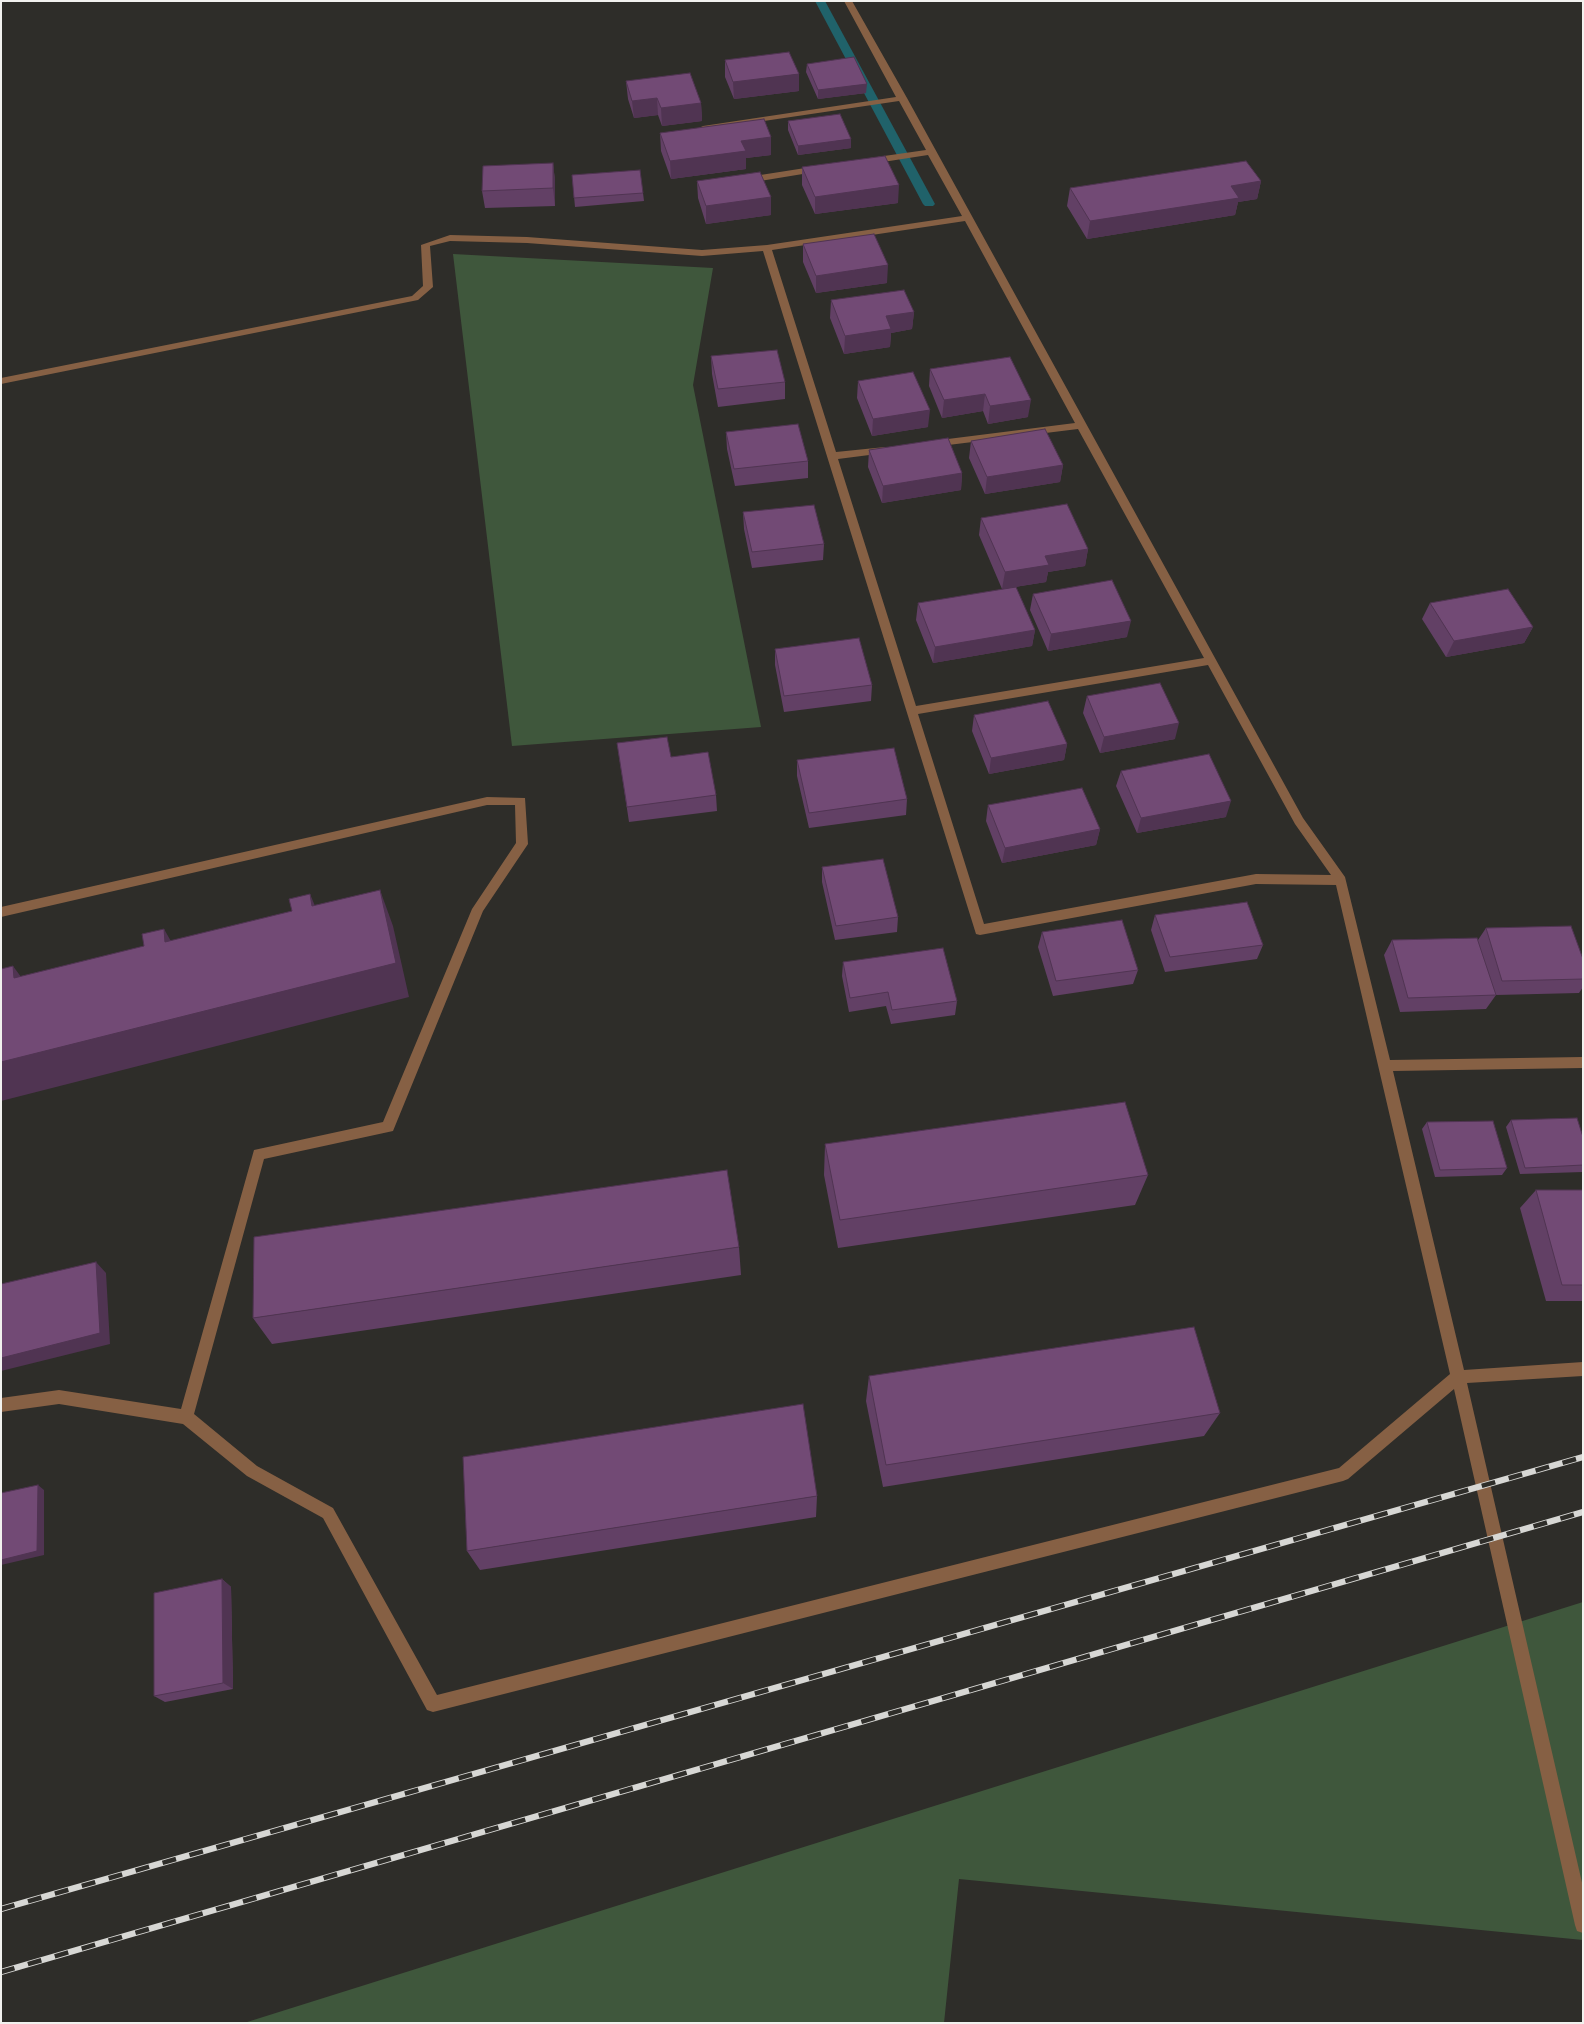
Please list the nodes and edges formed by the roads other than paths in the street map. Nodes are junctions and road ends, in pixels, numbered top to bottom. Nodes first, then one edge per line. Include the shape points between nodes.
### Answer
1 (848, 1) edge
2 (903, 98) junction
3 (701, 128) edge
4 (932, 152) junction
5 (857, 164) edge
6 (829, 168) edge
7 (754, 179) edge
8 (968, 218) junction
9 (767, 248) junction
10 (1, 381) edge
11 (1081, 425) junction
12 (919, 446) edge
13 (900, 448) edge
14 (832, 456) junction
15 (1211, 661) junction
16 (912, 712) junction
17 (1341, 880) junction
18 (1, 912) edge
19 (1583, 1062) edge
20 (1385, 1066) junction
21 (1583, 1370) edge
22 (1457, 1377) junction
23 (1, 1405) edge
24 (186, 1417) junction
25 (1583, 1925) edge

1 - 2 street
2 - 3 street
2 - 4 street
4 - 5 street
4 - 8 street
6 - 7 street
8 - 9 street
8 - 11 street
9 - 10 street via 702,253 527,240 450,238 425,245 428,287 415,298
9 - 14 street
11 - 12 street
11 - 15 street
13 - 14 street
14 - 16 street
15 - 16 street
15 - 17 street via 1299,821
16 - 17 street via 980,930 1256,879
17 - 20 street
18 - 24 street via 487,801 521,801 522,844 478,909 388,1127 260,1154
19 - 20 street
20 - 22 street
21 - 22 street
22 - 24 street via 1343,1474 433,1704 328,1514 252,1471
22 - 25 street
23 - 24 street via 58,1396

